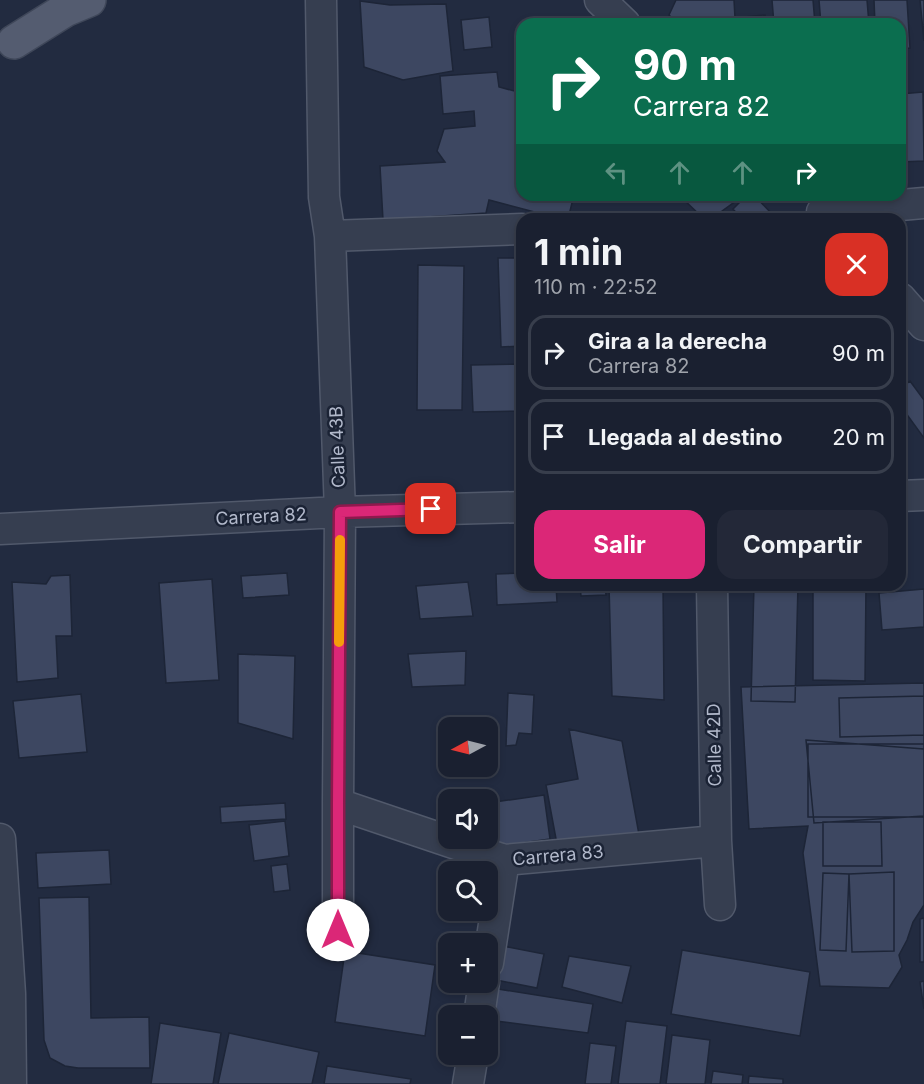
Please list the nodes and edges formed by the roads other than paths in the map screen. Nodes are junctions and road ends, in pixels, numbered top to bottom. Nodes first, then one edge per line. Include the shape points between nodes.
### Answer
1 (47, 0) edge
2 (89, 0) edge
3 (321, 0) edge
4 (600, 0) edge
5 (619, 18) edge
6 (7, 47) edge
7 (924, 203) edge
8 (818, 209) edge
9 (516, 229) edge
10 (330, 236) junction
11 (906, 305) edge
12 (924, 325) edge
13 (924, 495) edge
14 (906, 496) edge
15 (516, 507) edge
16 (340, 512) junction
17 (0, 529) edge
18 (712, 591) edge
19 (338, 804) junction
20 (0, 839) edge
21 (716, 841) junction
22 (504, 860) junction
23 (720, 905) dead end
24 (338, 930) dead end
25 (493, 933) edge
26 (0, 964) edge
27 (10, 994) junction
28 (471, 1065) edge
29 (11, 1084) edge
30 (468, 1084) edge

1 - 6 main road via 37,18
2 - 6 main road via 64,10
3 - 10 street, Calle 43B via 324,198
4 - 5 street
7 - 8 street
9 - 10 street
10 - 16 street, Calle 43B
11 - 12 street
13 - 14 street
15 - 16 street, Carrera 82
16 - 17 street, Carrera 82
16 - 19 street, Calle 43B
18 - 21 street, Calle 42D
19 - 22 street, Carrera 83
19 - 24 street, Calle 43B
20 - 27 street
21 - 22 street, Carrera 83
21 - 23 street, Calle 42D
22 - 25 street
26 - 27 street
27 - 29 street
28 - 30 street

